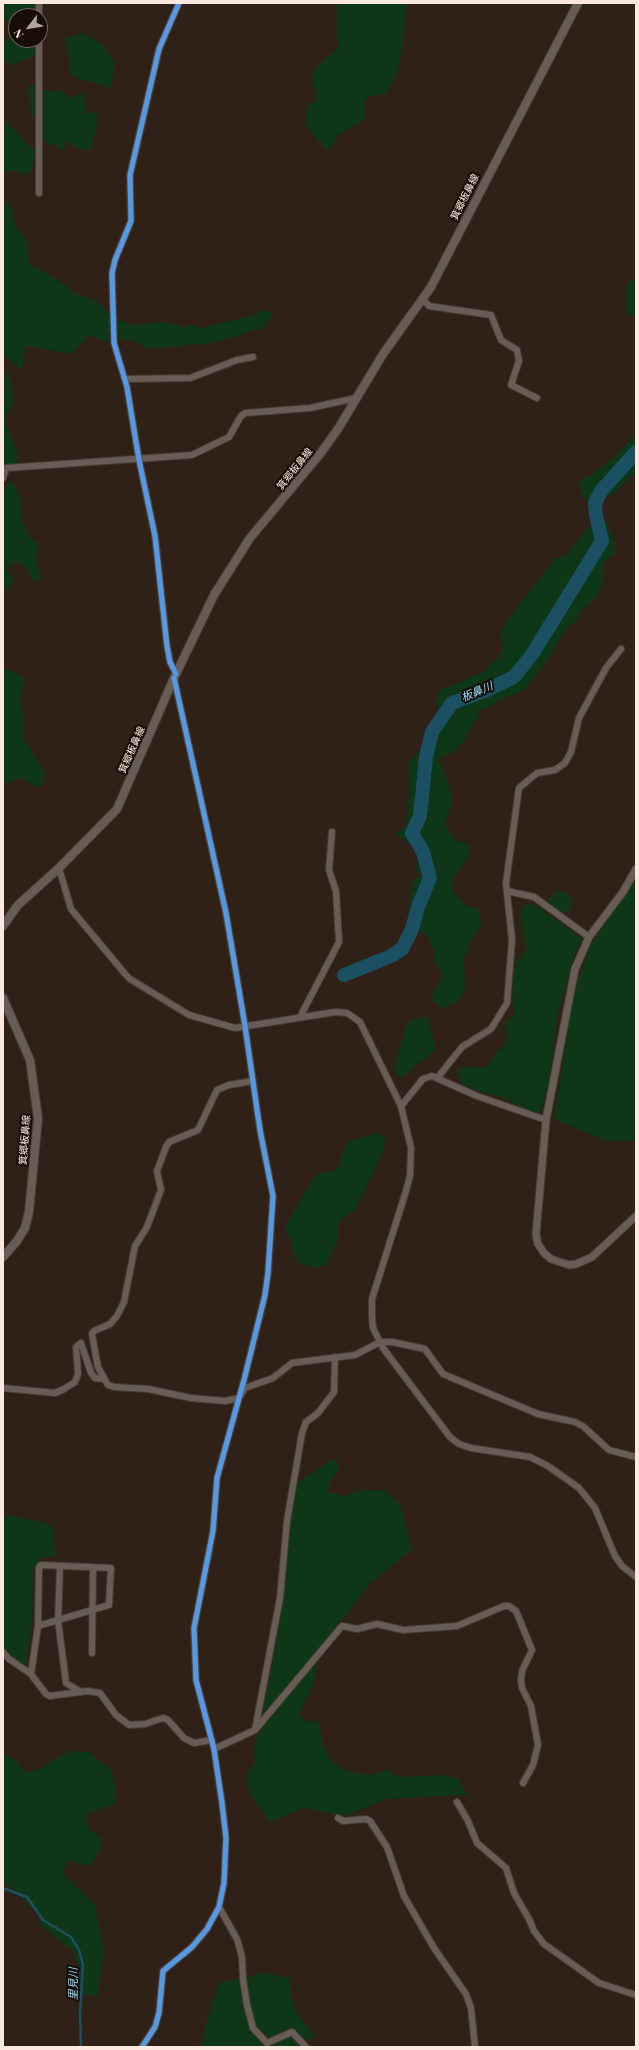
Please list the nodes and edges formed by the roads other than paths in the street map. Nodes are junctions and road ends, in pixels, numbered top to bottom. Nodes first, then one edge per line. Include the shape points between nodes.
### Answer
1 (179, 3) edge
2 (578, 3) edge
3 (39, 48) edge
4 (39, 193) dead end
5 (423, 299) junction
6 (253, 357) dead end
7 (125, 379) junction
8 (356, 398) junction
9 (537, 398) dead end
10 (139, 460) junction
11 (3, 478) edge
12 (621, 649) dead end
13 (175, 676) junction
14 (332, 832) dead end
15 (59, 868) junction
16 (636, 869) edge
17 (507, 891) junction
18 (3, 926) edge
19 (589, 937) junction
20 (3, 998) edge
21 (300, 1017) junction
22 (246, 1026) junction
23 (438, 1077) junction
24 (253, 1081) junction
25 (401, 1106) junction
26 (546, 1120) junction
27 (636, 1216) edge
28 (3, 1257) edge
29 (380, 1342) junction
30 (335, 1357) junction
31 (103, 1378) junction
32 (3, 1388) edge
33 (239, 1398) junction
34 (636, 1457) edge
35 (60, 1566) junction
36 (93, 1567) junction
37 (636, 1577) edge
38 (92, 1611) junction
39 (58, 1620) junction
40 (38, 1626) junction
41 (3, 1652) edge
42 (92, 1653) dead end
43 (31, 1674) junction
44 (81, 1692) junction
45 (255, 1730) junction
46 (212, 1740) junction
47 (214, 1749) junction
48 (524, 1783) dead end
49 (457, 1802) dead end
50 (338, 1818) dead end
51 (219, 1907) junction
52 (636, 1995) edge
53 (142, 2047) edge
54 (306, 2047) edge
55 (475, 2047) edge

1 - 7 street via 159,49 130,175 131,221 112,274 114,343
2 - 5 main road, 箕郷板鼻線
3 - 4 street
5 - 8 main road, 箕郷板鼻線 via 383,354
5 - 9 street via 429,306 491,315 501,340 517,350 519,361 511,385
6 - 7 street via 237,360 190,378
7 - 10 street
8 - 10 street via 310,408 245,413 229,437 192,454
8 - 13 main road, 箕郷板鼻線 via 320,454 250,538 214,595
10 - 11 street via 6,468
10 - 13 street via 155,536 167,646
12 - 17 street via 606,668 578,718 571,752 565,763 555,770 537,773 519,788 506,878
13 - 15 main road, 箕郷板鼻線 via 117,809
13 - 22 street via 226,913
14 - 21 street via 329,870 336,891 339,942
15 - 18 main road, 箕郷板鼻線 via 18,905
15 - 22 street via 71,909 130,979 201,1020 236,1028
16 - 19 street via 623,892
17 - 19 street via 534,897
17 - 23 street via 512,940 505,1007 491,1029 462,1048
19 - 26 street via 575,969
20 - 28 main road, 箕郷板鼻線 via 30,1060 38,1118 29,1212 25,1228
21 - 22 street
21 - 25 street via 335,1012 347,1014 360,1022
22 - 24 street
23 - 25 street via 428,1076 423,1079
23 - 26 street via 477,1096
24 - 31 street via 217,1090 198,1130 169,1142 166,1147 157,1172 161,1190 148,1226 134,1246 124,1302 110,1324 92,1334 98,1367
24 - 33 street via 267,1174 273,1196 265,1295
25 - 29 street via 409,1136 411,1160 406,1191 372,1299 373,1328
26 - 27 street via 535,1223 538,1244 544,1253 562,1264 584,1262
29 - 30 street via 359,1353
29 - 34 street via 425,1349 443,1374 538,1414 575,1422 609,1450
29 - 37 street via 450,1437 459,1444 530,1457 548,1466 579,1488 595,1508 615,1556 622,1566
30 - 33 street via 292,1363 274,1378 245,1388
30 - 45 street via 334,1392 318,1413 306,1422 302,1434 287,1521 280,1598
31 - 32 street via 95,1378 91,1373 81,1344 76,1347 78,1374 75,1382 64,1389 55,1393
31 - 33 street via 114,1387 148,1389 190,1398 225,1401
33 - 46 street via 218,1478 213,1531 194,1628 196,1680
35 - 36 street
35 - 39 street
35 - 40 street via 39,1567
36 - 38 street
36 - 38 street via 111,1568 109,1605
38 - 39 street
38 - 42 street
39 - 40 street
39 - 44 street via 66,1683
40 - 43 street
41 - 43 street
43 - 44 street via 50,1696
44 - 46 street via 102,1695 116,1715 129,1725 145,1724 163,1718 184,1738 194,1743
45 - 47 street
45 - 48 street via 342,1626 357,1630 377,1624 403,1630 457,1626 509,1606 516,1611 532,1650 522,1671 521,1680 531,1706 538,1745
46 - 47 street
47 - 51 street via 226,1838 224,1883
49 - 52 street via 477,1843 506,1868 514,1893 534,1931 544,1944 599,1983
50 - 55 street via 343,1821 370,1821 387,1846 404,1896 434,1948 466,1994 471,2008
51 - 53 street via 201,1939 163,1971 157,2020 150,2037
51 - 54 street via 237,1938 253,2028 267,2043 292,2032

